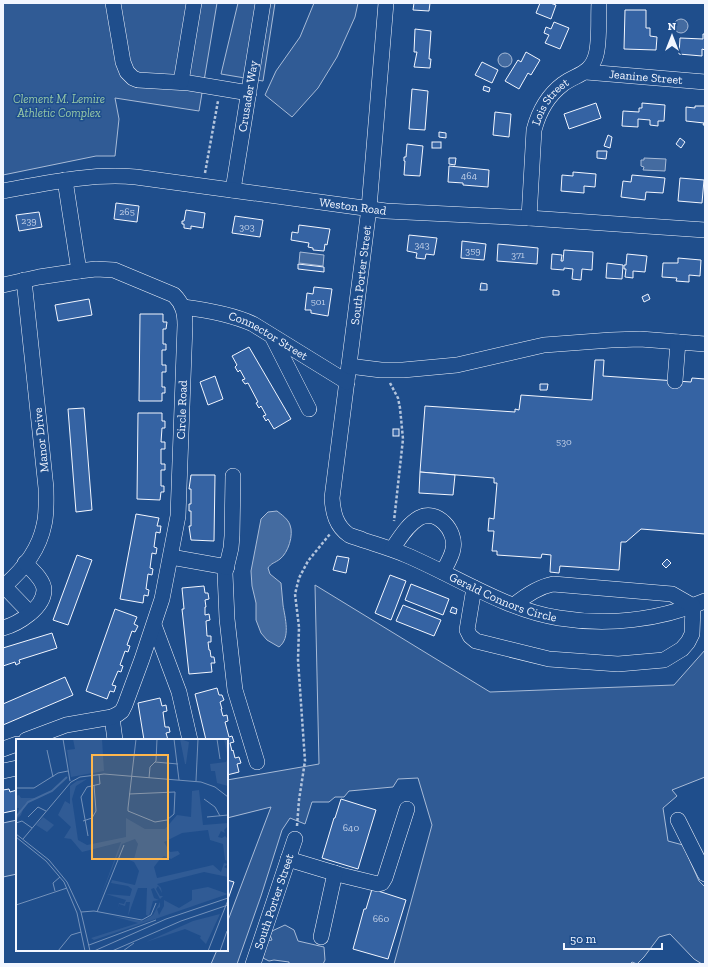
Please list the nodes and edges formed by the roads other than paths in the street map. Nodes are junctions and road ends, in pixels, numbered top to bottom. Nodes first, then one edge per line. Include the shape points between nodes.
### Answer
1 (113, 3) edge
2 (194, 3) edge
3 (263, 3) edge
4 (386, 3) edge
5 (599, 3) edge
6 (586, 72) junction
7 (181, 82) junction
8 (705, 82) edge
9 (249, 93) junction
10 (65, 180) junction
11 (233, 190) junction
12 (3, 191) edge
13 (369, 208) junction
14 (529, 218) junction
15 (705, 230) edge
16 (79, 271) junction
17 (24, 280) junction
18 (3, 285) edge
19 (183, 307) junction
20 (272, 337) junction
21 (678, 342) junction
22 (705, 344) edge
23 (349, 366) junction
24 (675, 381) dead end
25 (347, 382) junction
26 (309, 409) dead end
27 (233, 476) dead end
28 (338, 525) joint
29 (392, 549) junction
30 (171, 557) junction
31 (25, 563) junction
32 (226, 567) junction
33 (443, 572) junction
34 (4, 586) edge
35 (474, 588) junction
36 (699, 603) edge
37 (514, 605) junction
38 (30, 613) junction
39 (154, 625) junction
40 (3, 628) edge
41 (112, 717) junction
42 (29, 739) edge
43 (115, 739) edge
44 (190, 739) edge
45 (16, 744) edge
46 (3, 749) edge
47 (257, 762) dead end
48 (16, 768) edge
49 (3, 771) edge
50 (407, 809) dead end
51 (678, 820) dead end
52 (295, 839) road end
53 (288, 859) junction
54 (335, 873) junction
55 (705, 874) edge
56 (321, 937) dead end
57 (253, 964) edge

1 - 7 street via 123,62 133,78
2 - 7 street
3 - 9 street, Crusader Way
4 - 13 street, South Porter Street
5 - 6 street, Lois Street via 596,55
6 - 8 street, Jeanine Street
6 - 14 street, Lois Street via 563,84 552,94 543,104 538,116 534,130
7 - 9 street
9 - 11 street, Crusader Way
10 - 11 street, Weston Road via 118,175
10 - 12 street, Weston Road
10 - 16 street
11 - 13 street, Weston Road
13 - 14 street, Weston Road
13 - 23 street, South Porter Street
14 - 15 street, Weston Road
16 - 17 street
16 - 19 street via 114,270 166,290 180,300
17 - 18 street
17 - 31 street, Manor Drive via 46,488 44,525 38,543
19 - 20 street, Connector Street via 243,319
19 - 30 street, Circle Road via 185,325 180,491
20 - 25 street, Connector Street
20 - 26 street
21 - 22 street
21 - 23 street via 633,339 577,342 544,346 457,366 404,370
21 - 24 street
23 - 25 street, South Porter Street
25 - 28 street, South Porter Street via 332,498 333,512
27 - 32 street via 232,536
28 - 29 street, Gerald Connors Circle via 350,535
29 - 33 street, Gerald Connors Circle
29 - 33 street via 408,527 420,518 435,516 447,525 454,536 454,549
30 - 32 street
30 - 39 street, Circle Road
31 - 34 street, Manor Drive
31 - 38 street via 39,577 44,590 41,602
32 - 47 street via 225,589 235,690
33 - 35 street, Gerald Connors Circle
34 - 38 street
35 - 36 street via 467,630 476,641 549,659 618,664 664,660 682,649 692,634
35 - 37 street, Gerald Connors Circle
36 - 37 street, Gerald Connors Circle via 671,613 612,621 560,618 538,614
36 - 37 street via 672,594 552,584 526,596
38 - 40 street via 22,620
39 - 41 street, Circle Road via 122,711
39 - 44 street via 179,692
41 - 42 street via 66,725
41 - 43 street
45 - 46 street
48 - 49 street
50 - 54 street via 382,883
51 - 55 street
52 - 53 street, South Porter Street
53 - 54 street
53 - 57 street, South Porter Street
54 - 56 street

